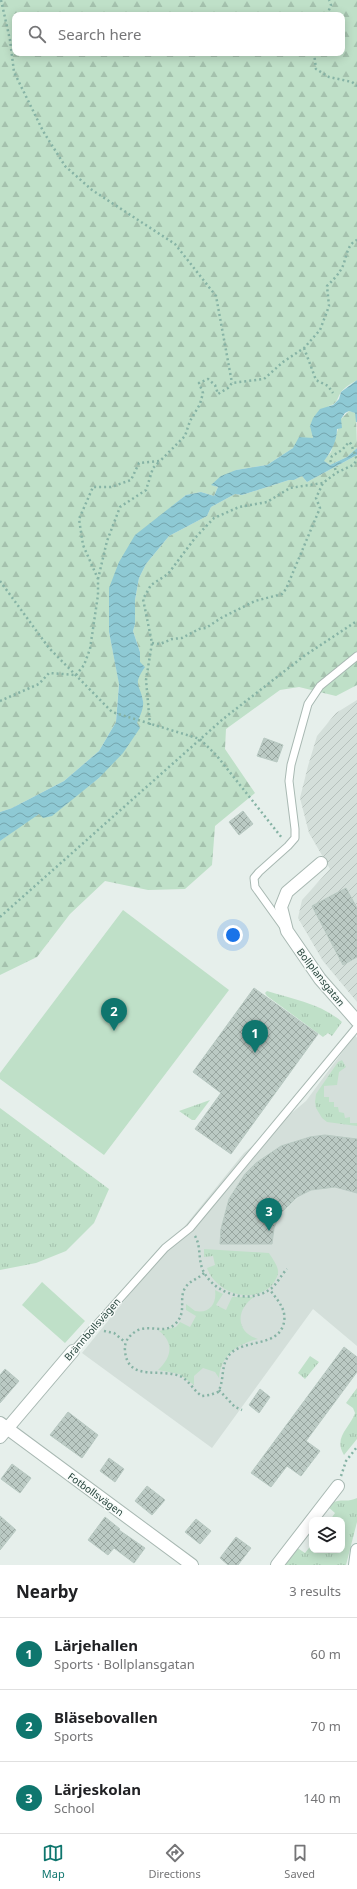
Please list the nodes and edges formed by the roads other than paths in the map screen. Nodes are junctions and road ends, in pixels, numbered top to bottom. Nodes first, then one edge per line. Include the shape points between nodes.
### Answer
1 (357, 656) edge
2 (321, 863) dead end
3 (287, 931) junction
4 (357, 1021) edge
5 (357, 1027) edge
6 (73, 1351) joint
7 (2, 1430) edge
8 (338, 1486) dead end
9 (357, 1550) edge
10 (192, 1565) edge
11 (277, 1565) edge
12 (355, 1565) edge

1 - 3 lane, Bollplansgatan via 320,686 308,704 289,781 294,838 254,878 255,887
2 - 3 street, Bollplansgatan via 287,892 281,907
3 - 4 street, Bollplansgatan via 320,979
5 - 6 lane, Brännbollsvägen via 190,1228 165,1248
6 - 7 street, Brännbollsvägen
7 - 10 street, Fotbollsvägen
8 - 11 street
9 - 12 street

